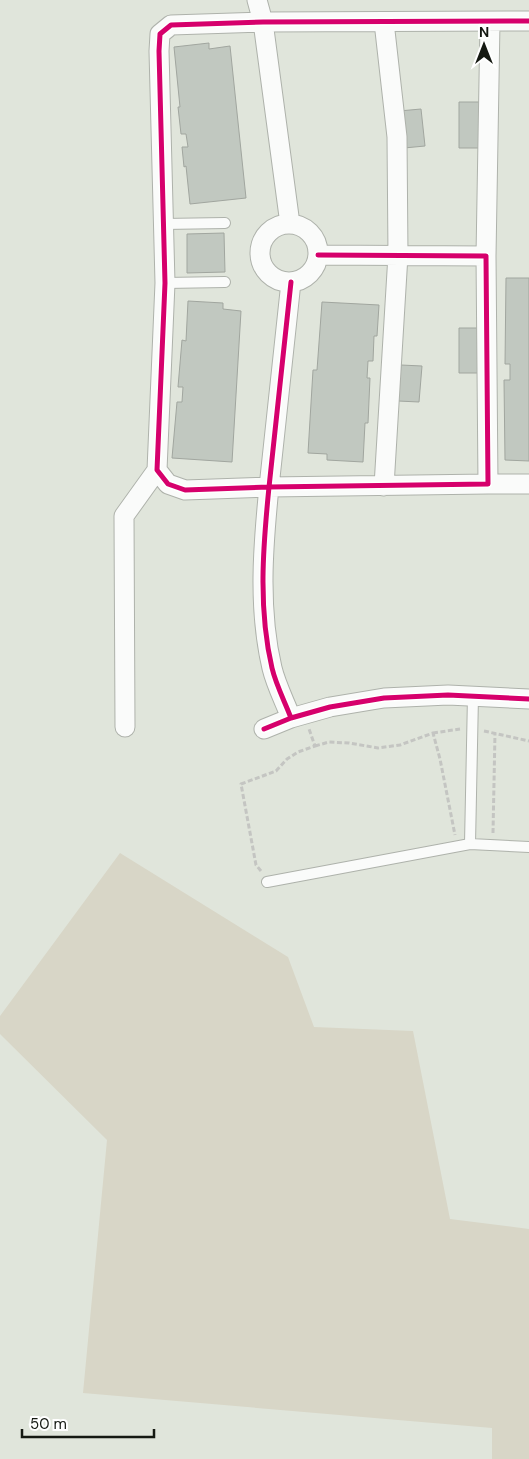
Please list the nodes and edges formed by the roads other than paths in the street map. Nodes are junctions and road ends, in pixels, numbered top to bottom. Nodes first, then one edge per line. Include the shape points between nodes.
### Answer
1 (257, 0) edge
2 (263, 22) junction
3 (384, 22) junction
4 (490, 22) junction
5 (529, 22) edge
6 (225, 223) dead end
7 (164, 224) junction
8 (290, 224) junction
9 (318, 255) junction
10 (398, 255) junction
11 (486, 256) junction
12 (225, 282) dead end
13 (291, 282) junction
14 (166, 283) junction
15 (157, 470) junction
16 (488, 484) junction
17 (529, 484) edge
18 (384, 486) junction
19 (269, 488) junction
20 (473, 696) junction
21 (529, 699) edge
22 (297, 716) junction
23 (125, 727) dead end
24 (264, 729) dead end
25 (470, 844) junction
26 (529, 846) edge
27 (267, 882) dead end

1 - 2 street
2 - 3 street
2 - 7 street via 171,25 160,34
2 - 8 street
3 - 4 street
3 - 10 street via 397,136
4 - 5 street
4 - 11 street
6 - 7 lane
7 - 14 street
8 - 9 street via 311,234 316,241
8 - 13 street via 276,227 268,233 263,241 261,260 272,276
9 - 10 street
9 - 13 street via 308,275
10 - 11 street
10 - 18 street
11 - 16 street
12 - 14 lane
13 - 19 street
14 - 15 street
15 - 19 street via 168,484 185,490
15 - 23 street via 124,516
16 - 17 street
16 - 18 street
18 - 19 street
19 - 22 street via 263,544 263,612 272,669
20 - 21 street
20 - 22 street via 384,698
20 - 25 lane
22 - 24 street
25 - 26 lane
25 - 27 lane

